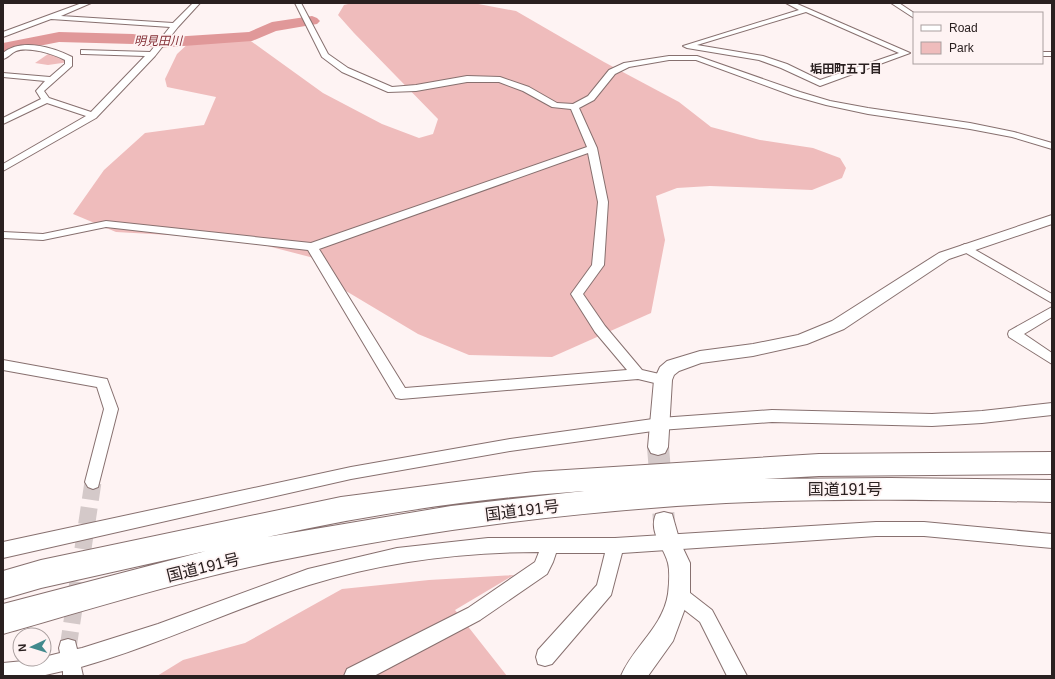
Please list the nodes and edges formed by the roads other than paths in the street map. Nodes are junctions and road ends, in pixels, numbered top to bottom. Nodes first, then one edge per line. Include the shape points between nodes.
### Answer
1 (88, 3) edge
2 (197, 3) edge
3 (298, 3) edge
4 (789, 3) edge
5 (894, 3) edge
6 (806, 10) junction
7 (913, 15) edge
8 (50, 17) junction
9 (175, 25) junction
10 (3, 35) edge
11 (84, 52) dead end
12 (152, 54) junction
13 (3, 57) edge
14 (3, 74) edge
15 (50, 79) junction
16 (830, 79) junction
17 (811, 98) junction
18 (46, 100) junction
19 (574, 107) junction
20 (93, 116) junction
21 (3, 121) edge
22 (1052, 146) edge
23 (592, 148) junction
24 (3, 168) edge
25 (1052, 219) edge
26 (3, 235) edge
27 (312, 247) junction
28 (965, 248) junction
29 (1052, 299) edge
30 (1052, 311) edge
31 (1052, 359) edge
32 (3, 365) edge
33 (638, 374) junction
34 (663, 380) junction
35 (1052, 409) edge
36 (660, 424) junction
37 (658, 447) tunnel mouth
38 (1052, 452) edge
39 (1052, 463) edge
40 (819, 465) junction
41 (93, 482) tunnel mouth
42 (1052, 490) edge
43 (664, 521) tunnel mouth
44 (1052, 542) edge
45 (669, 543) junction
46 (174, 545) junction
47 (549, 545) junction
48 (615, 546) junction
49 (3, 550) edge
50 (3, 573) edge
51 (3, 585) edge
52 (679, 595) junction
53 (3, 619) edge
54 (545, 657) dead end
55 (70, 662) edge
56 (3, 672) edge
57 (354, 676) edge
58 (633, 676) edge
59 (737, 676) edge

1 - 8 street
2 - 9 street
3 - 19 street via 325,55 345,70 390,90 468,79 500,80 526,89 554,105
4 - 6 street
5 - 7 street
6 - 16 street via 906,53
6 - 16 street via 687,46 760,58 820,83
8 - 9 street
8 - 10 street
9 - 12 street
11 - 12 street
12 - 20 street
13 - 15 street via 14,49 34,49 52,52 69,59 70,64
14 - 15 street
15 - 18 street via 40,91
16 - 17 street
17 - 19 street via 697,58 669,58 627,65 612,72 591,98
17 - 22 street via 868,111 970,126
18 - 20 street
18 - 21 street
19 - 23 street
20 - 24 street
23 - 27 street
23 - 33 street via 603,202 598,266 577,294 600,329
25 - 28 street
26 - 27 street via 43,237 106,224
27 - 33 street via 401,394
28 - 29 street
28 - 34 street via 944,256 838,325 801,340 700,357 673,366 666,372
30 - 31 street via 1014,334
32 - 41 street via 102,383 111,409
33 - 34 street
34 - 36 street
35 - 36 street via 932,420 772,416
36 - 37 street
36 - 49 street via 510,445 351,473
38 - 40 highway
39 - 40 highway, 国道191号
40 - 46 highway, 国道191号 via 534,483 341,509
42 - 53 highway, 国道191号 via 776,490 639,497 536,508 385,529 285,547
43 - 45 street
44 - 45 street via 968,532 892,529
45 - 48 street
45 - 52 street via 679,563
46 - 50 highway
46 - 51 highway, 国道191号 via 41,574
47 - 48 street
47 - 55 street via 465,547 413,552 370,560 308,577 151,636
47 - 57 street via 541,568 474,614
48 - 54 street via 605,589
52 - 58 street via 665,633
52 - 59 street via 706,616
55 - 56 street

